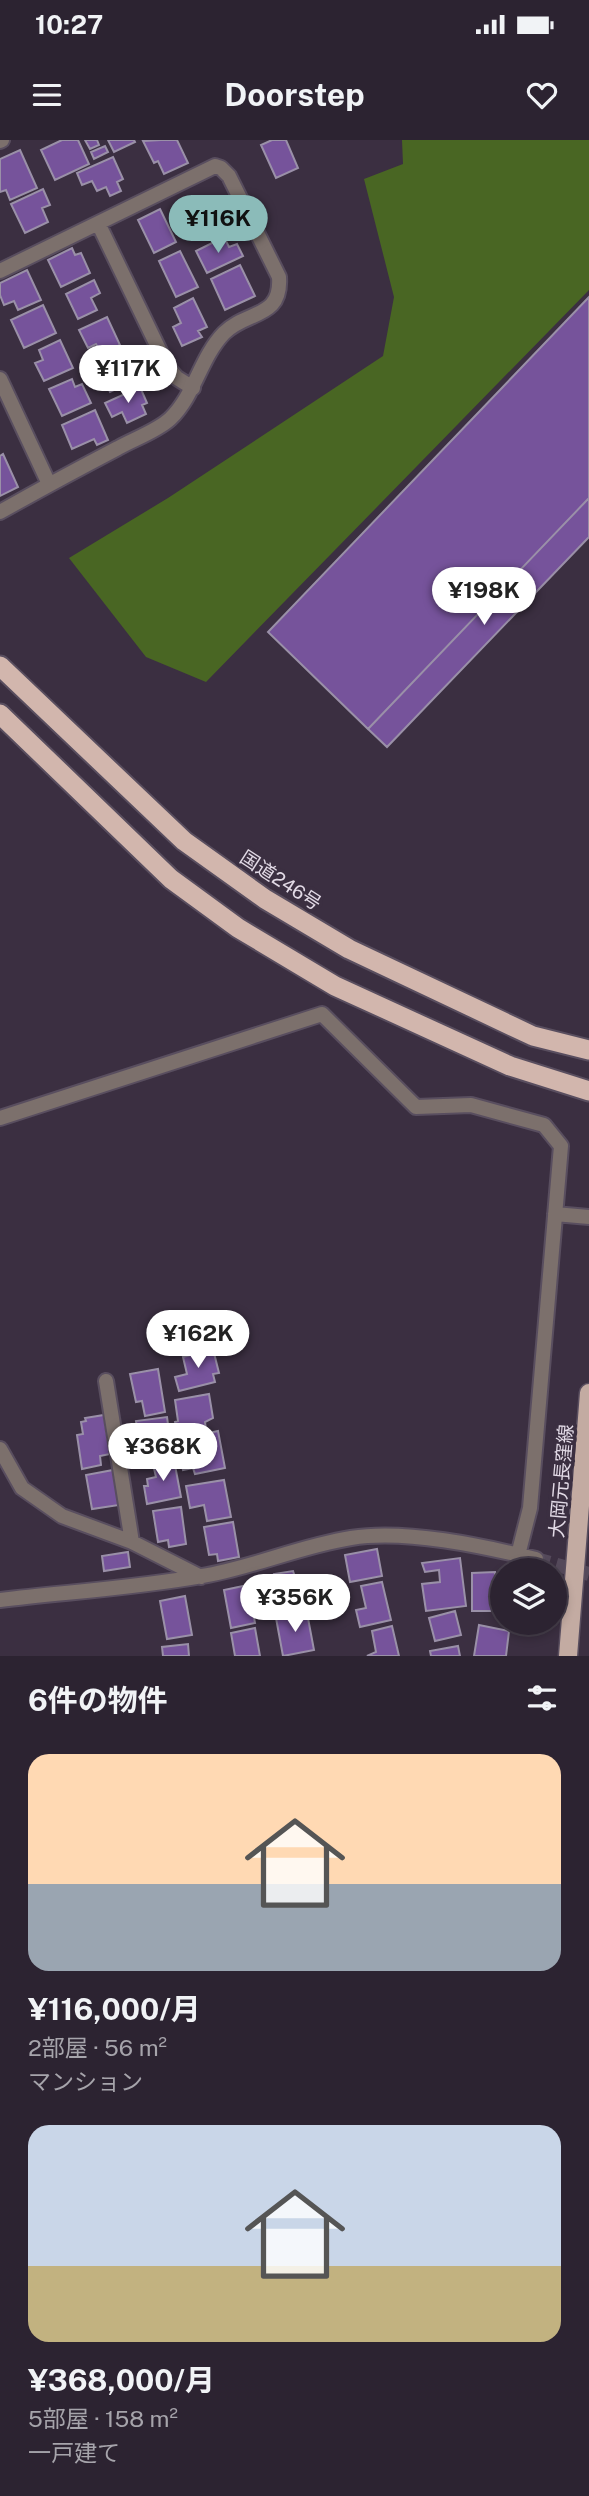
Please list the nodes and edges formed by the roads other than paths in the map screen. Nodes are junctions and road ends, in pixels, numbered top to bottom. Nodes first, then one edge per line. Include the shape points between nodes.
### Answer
1 (98, 223) junction
2 (0, 271) edge
3 (0, 379) edge
4 (193, 388) junction
5 (49, 484) junction
6 (0, 512) edge
7 (0, 666) edge
8 (0, 714) edge
9 (589, 1050) edge
10 (589, 1091) edge
11 (0, 1118) edge
12 (555, 1214) junction
13 (589, 1217) edge
14 (106, 1381) dead end
15 (589, 1393) edge
16 (0, 1449) edge
17 (132, 1542) junction
18 (518, 1555) junction
19 (532, 1558) tunnel mouth
20 (201, 1577) junction
21 (0, 1600) edge
22 (568, 1656) edge

1 - 2 street
1 - 4 street via 168,368
1 - 4 street via 215,166 229,176 279,277 280,292 265,311 226,332 206,359
3 - 5 street
4 - 5 street via 169,421
5 - 6 street
7 - 9 highway, 国道246号 via 184,841 265,900 349,949 533,1036
8 - 10 highway via 171,879 238,928 335,986 510,1066
11 - 12 street via 322,1014 416,1107 471,1105 544,1125 561,1146
12 - 13 street
12 - 18 street via 530,1508
14 - 17 street
15 - 22 main road, 大岡元長窪線
16 - 17 street via 22,1488 62,1516
17 - 20 street
18 - 19 street
18 - 20 street via 431,1539 373,1535 328,1542
20 - 21 street

